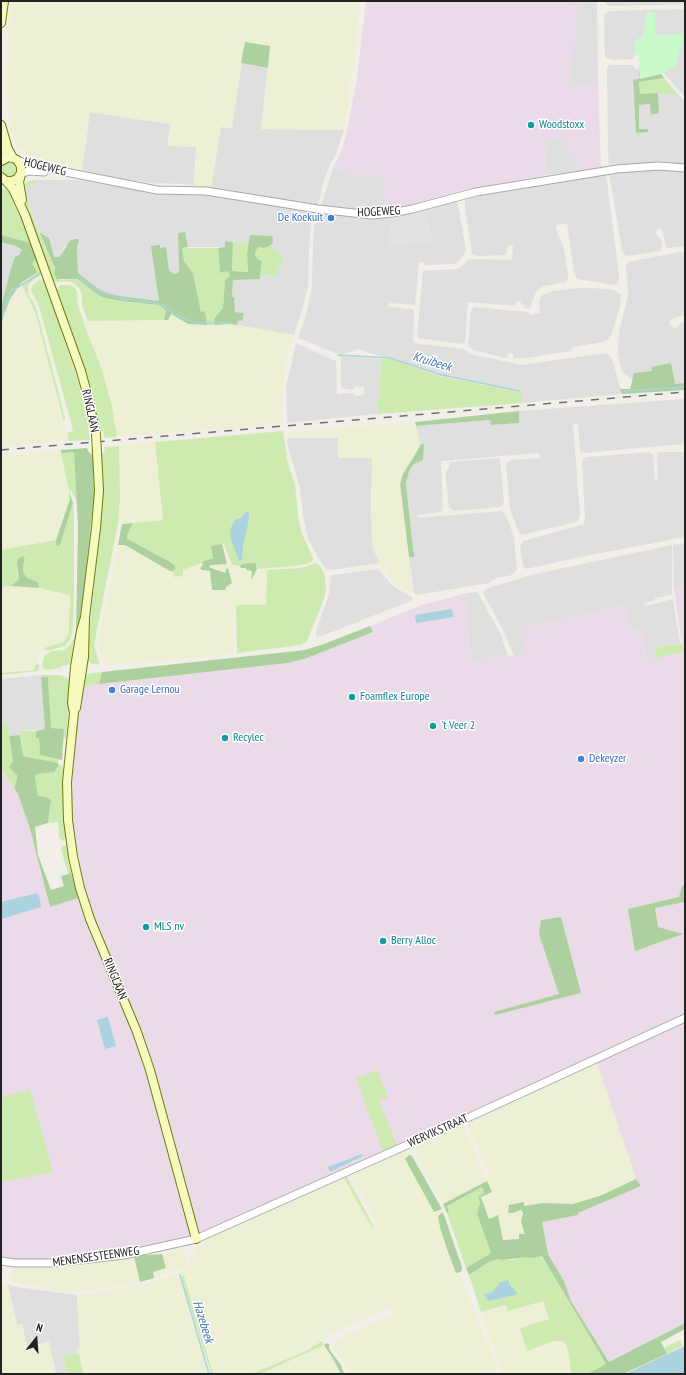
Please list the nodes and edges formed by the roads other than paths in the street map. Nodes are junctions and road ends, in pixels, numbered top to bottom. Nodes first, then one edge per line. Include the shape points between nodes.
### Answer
1 (4, 1) edge
2 (1, 23) edge
3 (1, 125) edge
4 (1, 136) edge
5 (1, 159) edge
6 (15, 159) junction
7 (685, 168) edge
8 (72, 173) junction
9 (21, 174) junction
10 (4, 179) edge
11 (25, 215) junction
12 (685, 1018) edge
13 (193, 1240) junction
14 (1, 1260) edge

1 - 2 main road
3 - 6 main road, RINGLAAN via 8,149
4 - 5 main road
5 - 6 main road
6 - 8 street, HOGEWEG via 30,165
6 - 9 main road, RINGLAAN via 21,166
7 - 8 street, HOGEWEG via 658,166 618,169 476,192 412,210 372,215 206,191 157,190
8 - 9 street, HOGEWEG via 30,171
9 - 10 main road, RINGLAAN via 12,181
9 - 11 main road, RINGLAAN via 19,182
10 - 11 main road, RINGLAAN via 13,189
11 - 13 main road, RINGLAAN, bridge via 81,371 96,434 99,490 85,618 75,667 67,796 69,832 76,872 90,919 150,1070
12 - 13 street, WERVIKSTRAAT
13 - 14 street, MENENSESTEENWEG via 124,1255 54,1263 15,1263

